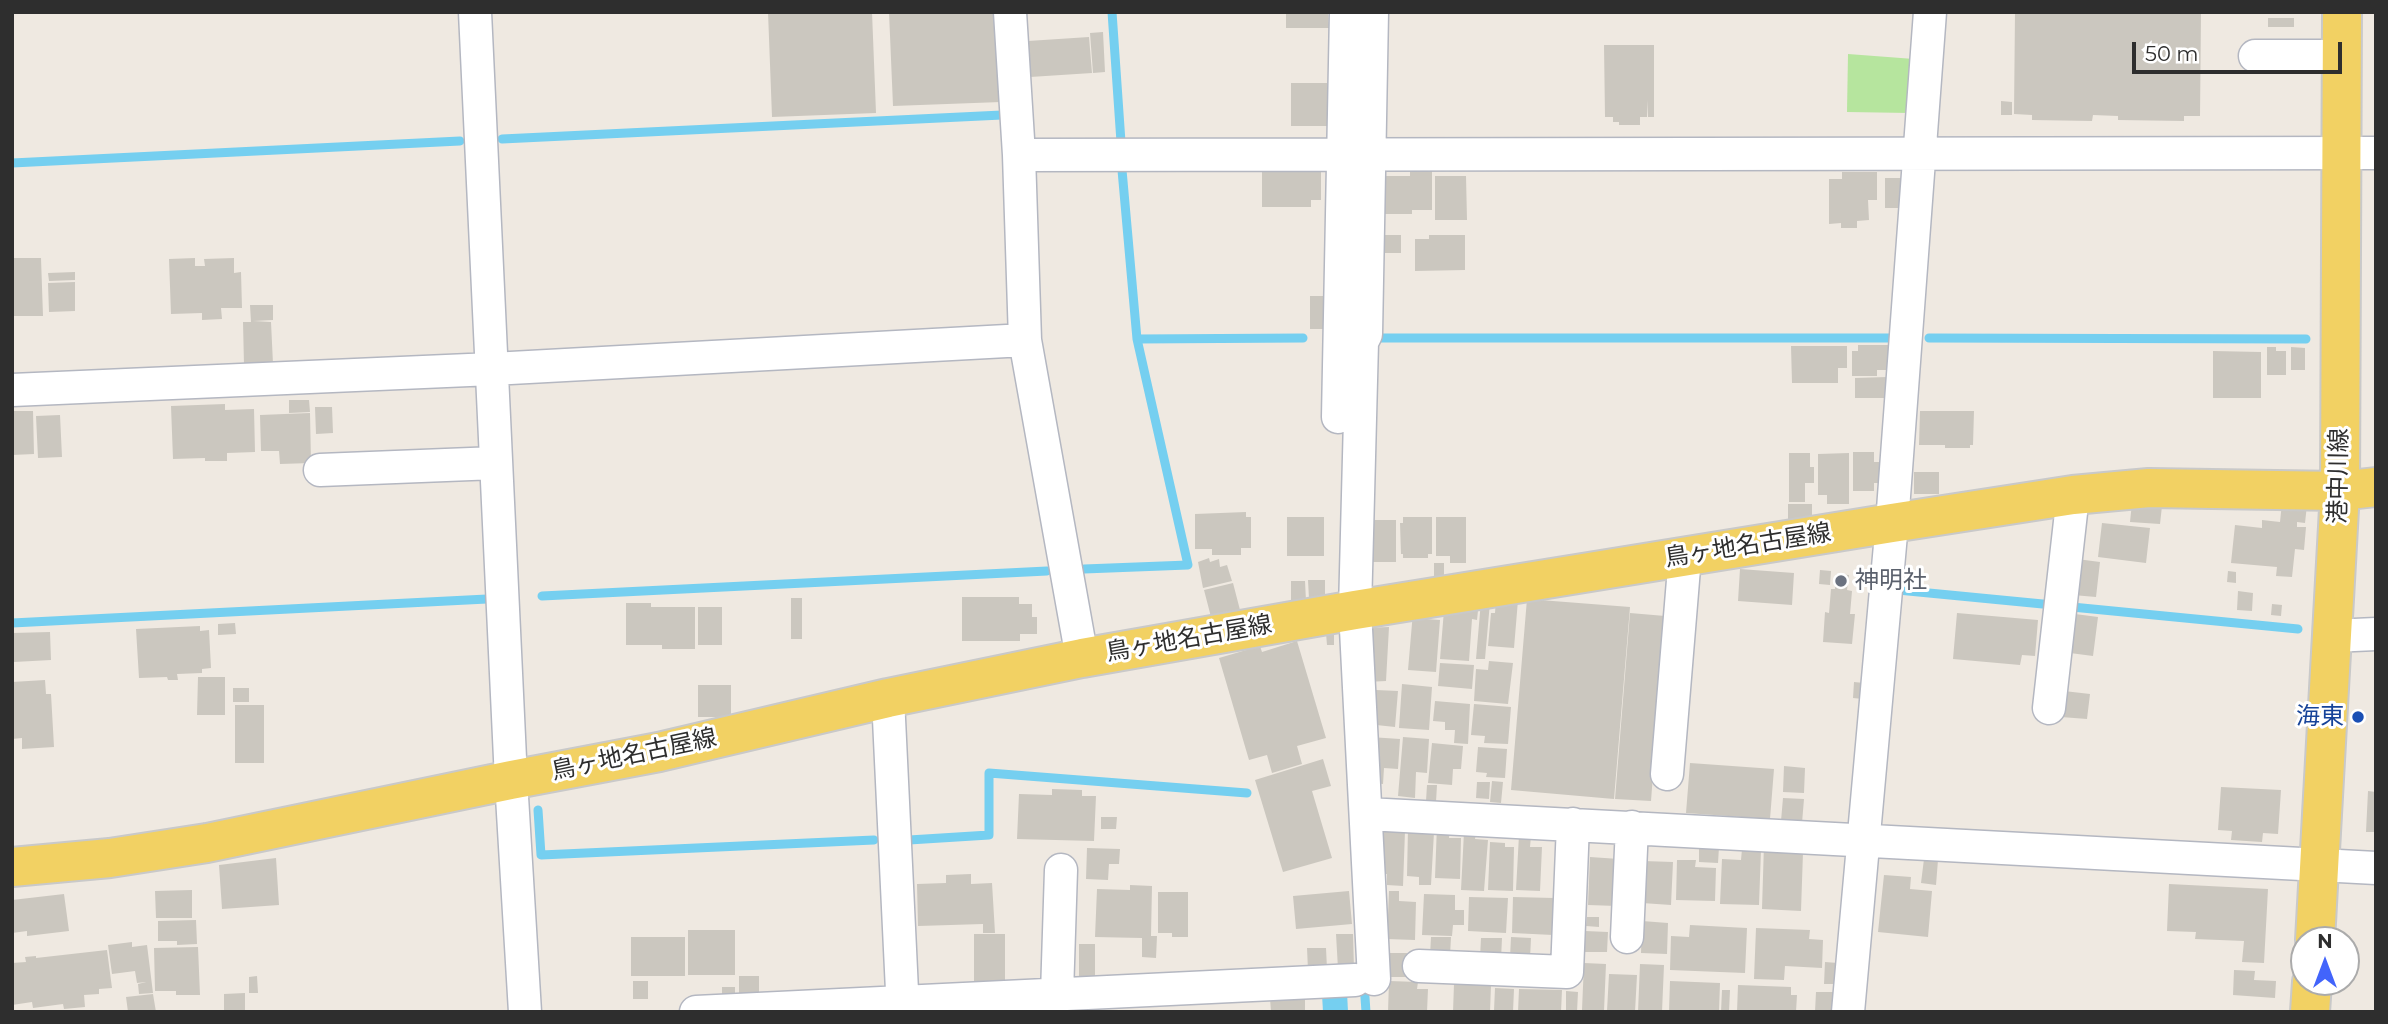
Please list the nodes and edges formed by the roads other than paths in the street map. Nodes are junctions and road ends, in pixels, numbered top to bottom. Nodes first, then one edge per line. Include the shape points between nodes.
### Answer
1 (475, 12) edge
2 (1010, 12) edge
3 (1346, 12) edge
4 (1372, 12) edge
5 (1930, 12) edge
6 (2342, 12) edge
7 (2255, 56) dead end
8 (2342, 56) junction
9 (2359, 153) edge
10 (1019, 155) junction
11 (1356, 155) junction
12 (1919, 155) junction
13 (1025, 340) junction
14 (492, 369) junction
15 (12, 390) edge
16 (496, 463) junction
17 (320, 470) dead end
18 (2358, 489) edge
19 (2073, 495) junction
20 (1892, 523) junction
21 (1685, 556) junction
22 (1344, 612) junction
23 (2376, 634) edge
24 (2332, 636) junction
25 (1082, 658) junction
26 (888, 698) junction
27 (2049, 708) dead end
28 (1667, 774) dead end
29 (511, 780) junction
30 (1367, 814) junction
31 (1573, 824) junction
32 (1632, 827) junction
33 (1863, 839) junction
34 (2320, 864) junction
35 (12, 867) edge
36 (2376, 868) edge
37 (1061, 870) dead end
38 (2316, 926) edge
39 (1627, 937) dead end
40 (1419, 966) dead end
41 (1057, 994) junction
42 (902, 1006) edge
43 (525, 1012) edge
44 (696, 1012) edge
45 (1848, 1012) edge

1 - 14 street
2 - 10 street
3 - 11 street
4 - 11 street
5 - 12 street
6 - 8 main road, 港中川線
7 - 8 street
8 - 9 main road, 港中川線
9 - 12 street
9 - 18 main road, 港中川線
10 - 11 street
10 - 13 street
11 - 12 street
11 - 22 street via 1366,334
12 - 20 street
13 - 14 street
13 - 25 street
14 - 15 street
14 - 16 street
16 - 17 street
16 - 29 street
18 - 19 main road, 鳥ヶ地名古屋線 via 2149,488
18 - 24 main road, 港中川線
19 - 20 main road, 鳥ヶ地名古屋線
19 - 27 street
20 - 21 main road, 鳥ヶ地名古屋線
20 - 33 street
21 - 22 main road, 鳥ヶ地名古屋線
21 - 28 street
22 - 25 main road, 鳥ヶ地名古屋線
22 - 30 street
23 - 24 street
24 - 34 main road, 港中川線
25 - 26 main road, 鳥ヶ地名古屋線
26 - 29 main road, 鳥ヶ地名古屋線 via 659,752
26 - 42 street
29 - 35 main road, 鳥ヶ地名古屋線 via 207,843
29 - 43 street
30 - 31 street
30 - 41 street via 1365,979
31 - 32 street
31 - 40 street via 1567,972
32 - 33 street
32 - 39 street
33 - 34 street
33 - 45 street
34 - 36 street
34 - 38 main road, 港中川線
37 - 41 street
41 - 42 street
42 - 44 street

